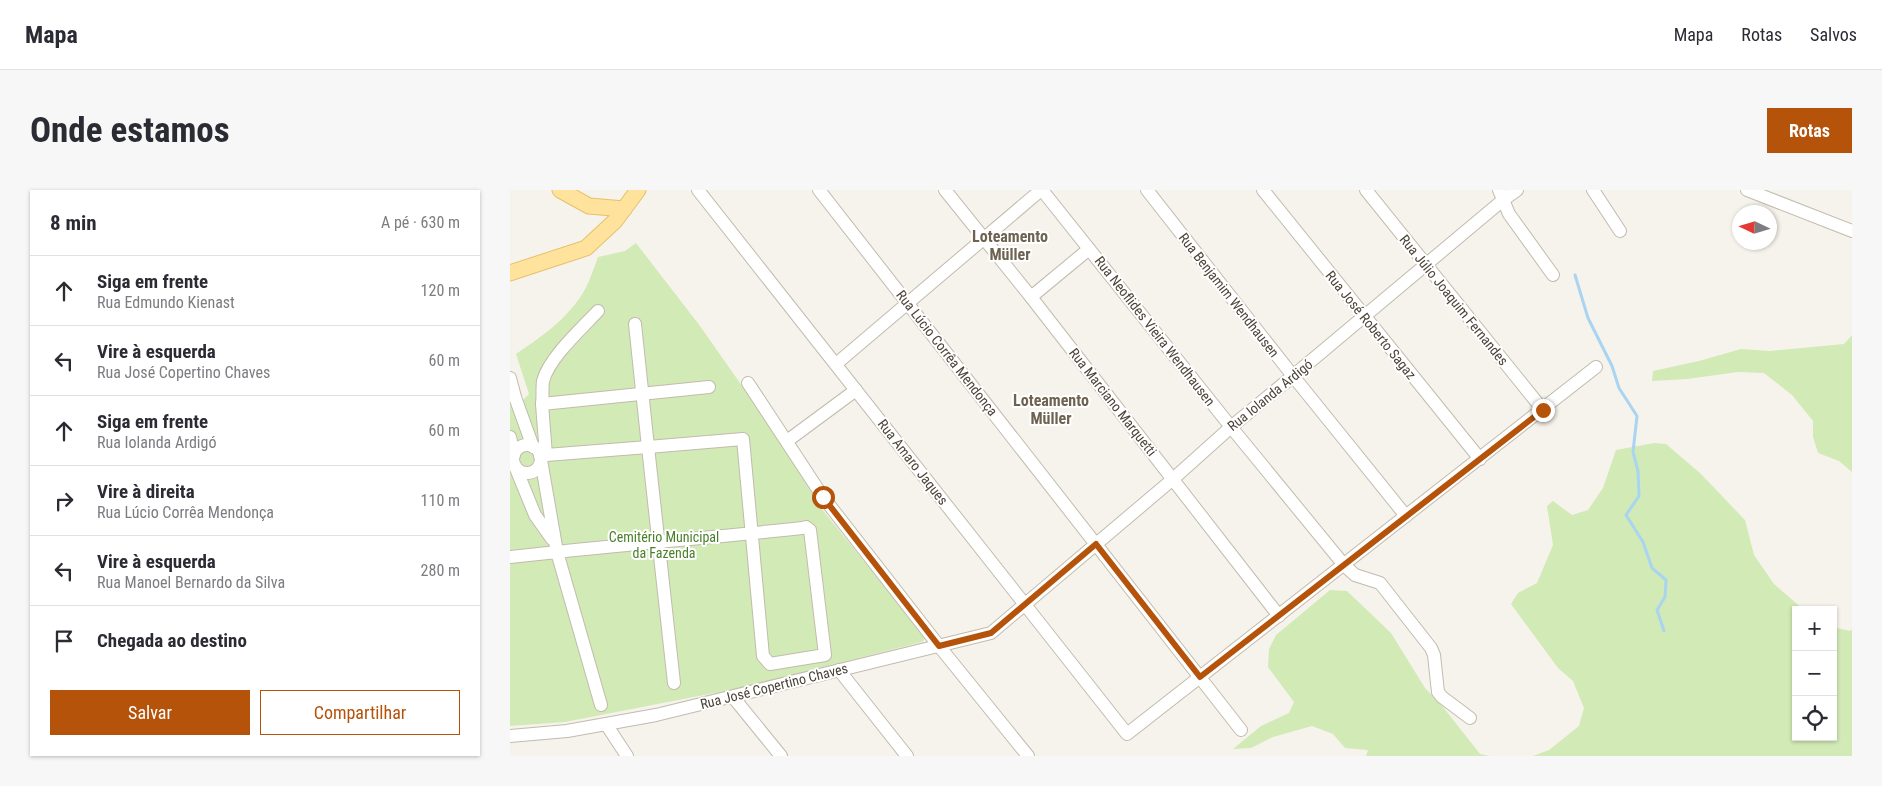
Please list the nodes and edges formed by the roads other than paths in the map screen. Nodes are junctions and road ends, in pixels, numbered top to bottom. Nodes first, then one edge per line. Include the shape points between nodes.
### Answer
1 (560, 190) edge
2 (638, 190) edge
3 (698, 190) edge
4 (819, 190) edge
5 (945, 190) edge
6 (1147, 190) edge
7 (1264, 190) edge
8 (1366, 190) edge
9 (1517, 190) edge
10 (1593, 190) edge
11 (1747, 190) edge
12 (1035, 192) edge
13 (1761, 192) edge
14 (1501, 195) edge
15 (589, 206) junction
16 (624, 209) junction
17 (606, 231) junction
18 (1620, 231) dead end
19 (1852, 231) edge
20 (983, 238) junction
21 (1089, 249) junction
22 (1425, 265) junction
23 (510, 273) edge
24 (1553, 275) dead end
25 (1032, 297) junction
26 (907, 302) junction
27 (598, 312) dead end
28 (1364, 316) junction
29 (635, 324) dead end
30 (836, 364) junction
31 (1596, 367) dead end
32 (1293, 376) junction
33 (510, 378) edge
34 (748, 384) dead end
35 (709, 387) dead end
36 (856, 390) junction
37 (642, 394) junction
38 (542, 404) junction
39 (1543, 410) junction
40 (1230, 427) junction
41 (510, 437) edge
42 (787, 441) junction
43 (648, 447) junction
44 (540, 455) junction
45 (1480, 459) junction
46 (513, 460) edge
47 (1173, 479) junction
48 (1406, 516) junction
49 (753, 533) junction
50 (658, 541) junction
51 (1096, 544) junction
52 (556, 547) junction
53 (510, 557) edge
54 (1344, 565) junction
55 (1025, 604) junction
56 (1279, 616) junction
57 (939, 646) junction
58 (839, 670) junction
59 (1200, 677) junction
60 (674, 683) dead end
61 (733, 697) junction
62 (601, 705) dead end
63 (1470, 718) dead end
64 (606, 724) junction
65 (1241, 730) dead end
66 (510, 736) edge
67 (627, 756) edge
68 (781, 756) edge
69 (907, 756) edge
70 (1028, 756) edge

1 - 15 main road
2 - 16 main road
3 - 30 street, Rua Amaro Jaques
4 - 26 street, Rua Lúcio Corrêa Mendonça
5 - 20 street, Rua Marciano Marquetti
6 - 32 street, Rua Benjamim Wendhausen
7 - 28 street, Rua José Roberto Sagaz
8 - 22 street, Rua Júlio Joaquim Fernandes
9 - 14 street, Rua Iolanda Ardigó
10 - 18 street
11 - 13 street
12 - 20 street
12 - 21 street, Rua Neoflides Vieira Wendhausen
13 - 19 street
14 - 22 street, Rua Iolanda Ardigó
14 - 24 street via 1508,214
15 - 16 main road
15 - 17 main road
16 - 17 main road
17 - 23 main road via 579,251
20 - 25 street, Rua Marciano Marquetti
20 - 26 street
21 - 25 street
21 - 40 street, Rua Neoflides Vieira Wendhausen
22 - 28 street, Rua Iolanda Ardigó
22 - 39 street, Rua Júlio Joaquim Fernandes
25 - 47 street, Rua Marciano Marquetti
26 - 30 street
26 - 51 street, Rua Lúcio Corrêa Mendonça
27 - 38 street via 561,351 545,376
28 - 32 street, Rua Iolanda Ardigó
28 - 45 street, Rua José Roberto Sagaz
29 - 37 street
30 - 36 street, Rua Amaro Jaques
31 - 39 street
32 - 40 street, Rua Iolanda Ardigó
32 - 48 street, Rua Benjamim Wendhausen
33 - 44 street
34 - 42 street
35 - 37 street
36 - 42 street
36 - 55 street, Rua Amaro Jaques
37 - 38 street
37 - 43 street
38 - 44 street
39 - 45 street
40 - 47 street, Rua Iolanda Ardigó
40 - 54 street, Rua Neoflides Vieira Wendhausen
41 - 46 street
42 - 57 street via 820,493
43 - 44 street
43 - 49 street via 743,439
43 - 50 street
44 - 46 street via 526,446 520,448
44 - 46 street via 537,468 530,473 521,472
44 - 52 street
45 - 48 street
46 - 52 street via 535,515
47 - 51 street, Rua Iolanda Ardigó
47 - 56 street, Rua Marciano Marquetti
48 - 54 street
49 - 49 street via 765,660 770,664 822,657 825,652 810,530
49 - 50 street
50 - 52 street
50 - 60 street
51 - 55 street, Rua Iolanda Ardigó
51 - 59 street, Rua Lúcio Corrêa Mendonça
52 - 53 street
52 - 62 street
54 - 56 street
54 - 63 street, Rua Neoflides Vieira Wendhausen via 1355,575 1380,583 1434,654 1438,692 1442,698
55 - 57 street, Rua José Copertino Chaves via 991,633
55 - 59 street, Rua Amaro Jaques via 1127,734
56 - 59 street
57 - 58 street, Rua José Copertino Chaves
57 - 70 street
58 - 61 street, Rua José Copertino Chaves
58 - 69 street
59 - 65 street, Rua Lúcio Corrêa Mendonça
61 - 64 street, Rua José Copertino Chaves
61 - 68 street
64 - 66 street, Rua José Copertino Chaves
64 - 67 street

